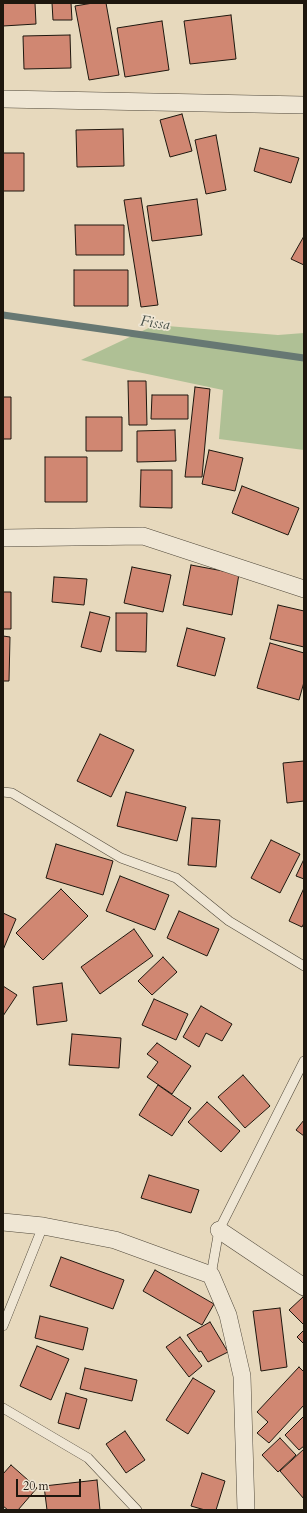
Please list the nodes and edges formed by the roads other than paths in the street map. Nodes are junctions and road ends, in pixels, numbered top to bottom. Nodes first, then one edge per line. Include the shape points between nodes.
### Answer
1 (3, 99) edge
2 (304, 105) edge
3 (3, 538) edge
4 (304, 589) edge
5 (3, 792) edge
6 (304, 966) edge
7 (304, 1061) edge
8 (3, 1222) edge
9 (43, 1226) junction
10 (219, 1230) junction
11 (211, 1275) junction
12 (304, 1286) edge
13 (3, 1326) edge
14 (3, 1408) edge
15 (137, 1510) edge
16 (246, 1510) edge

1 - 2 street
3 - 4 street via 143,536
5 - 6 lane via 12,793 121,858 176,878 229,921
7 - 10 lane
8 - 9 street
9 - 11 street via 115,1240
9 - 13 lane
10 - 11 lane
10 - 12 street
11 - 16 street via 228,1315 242,1376
14 - 15 lane via 88,1458

